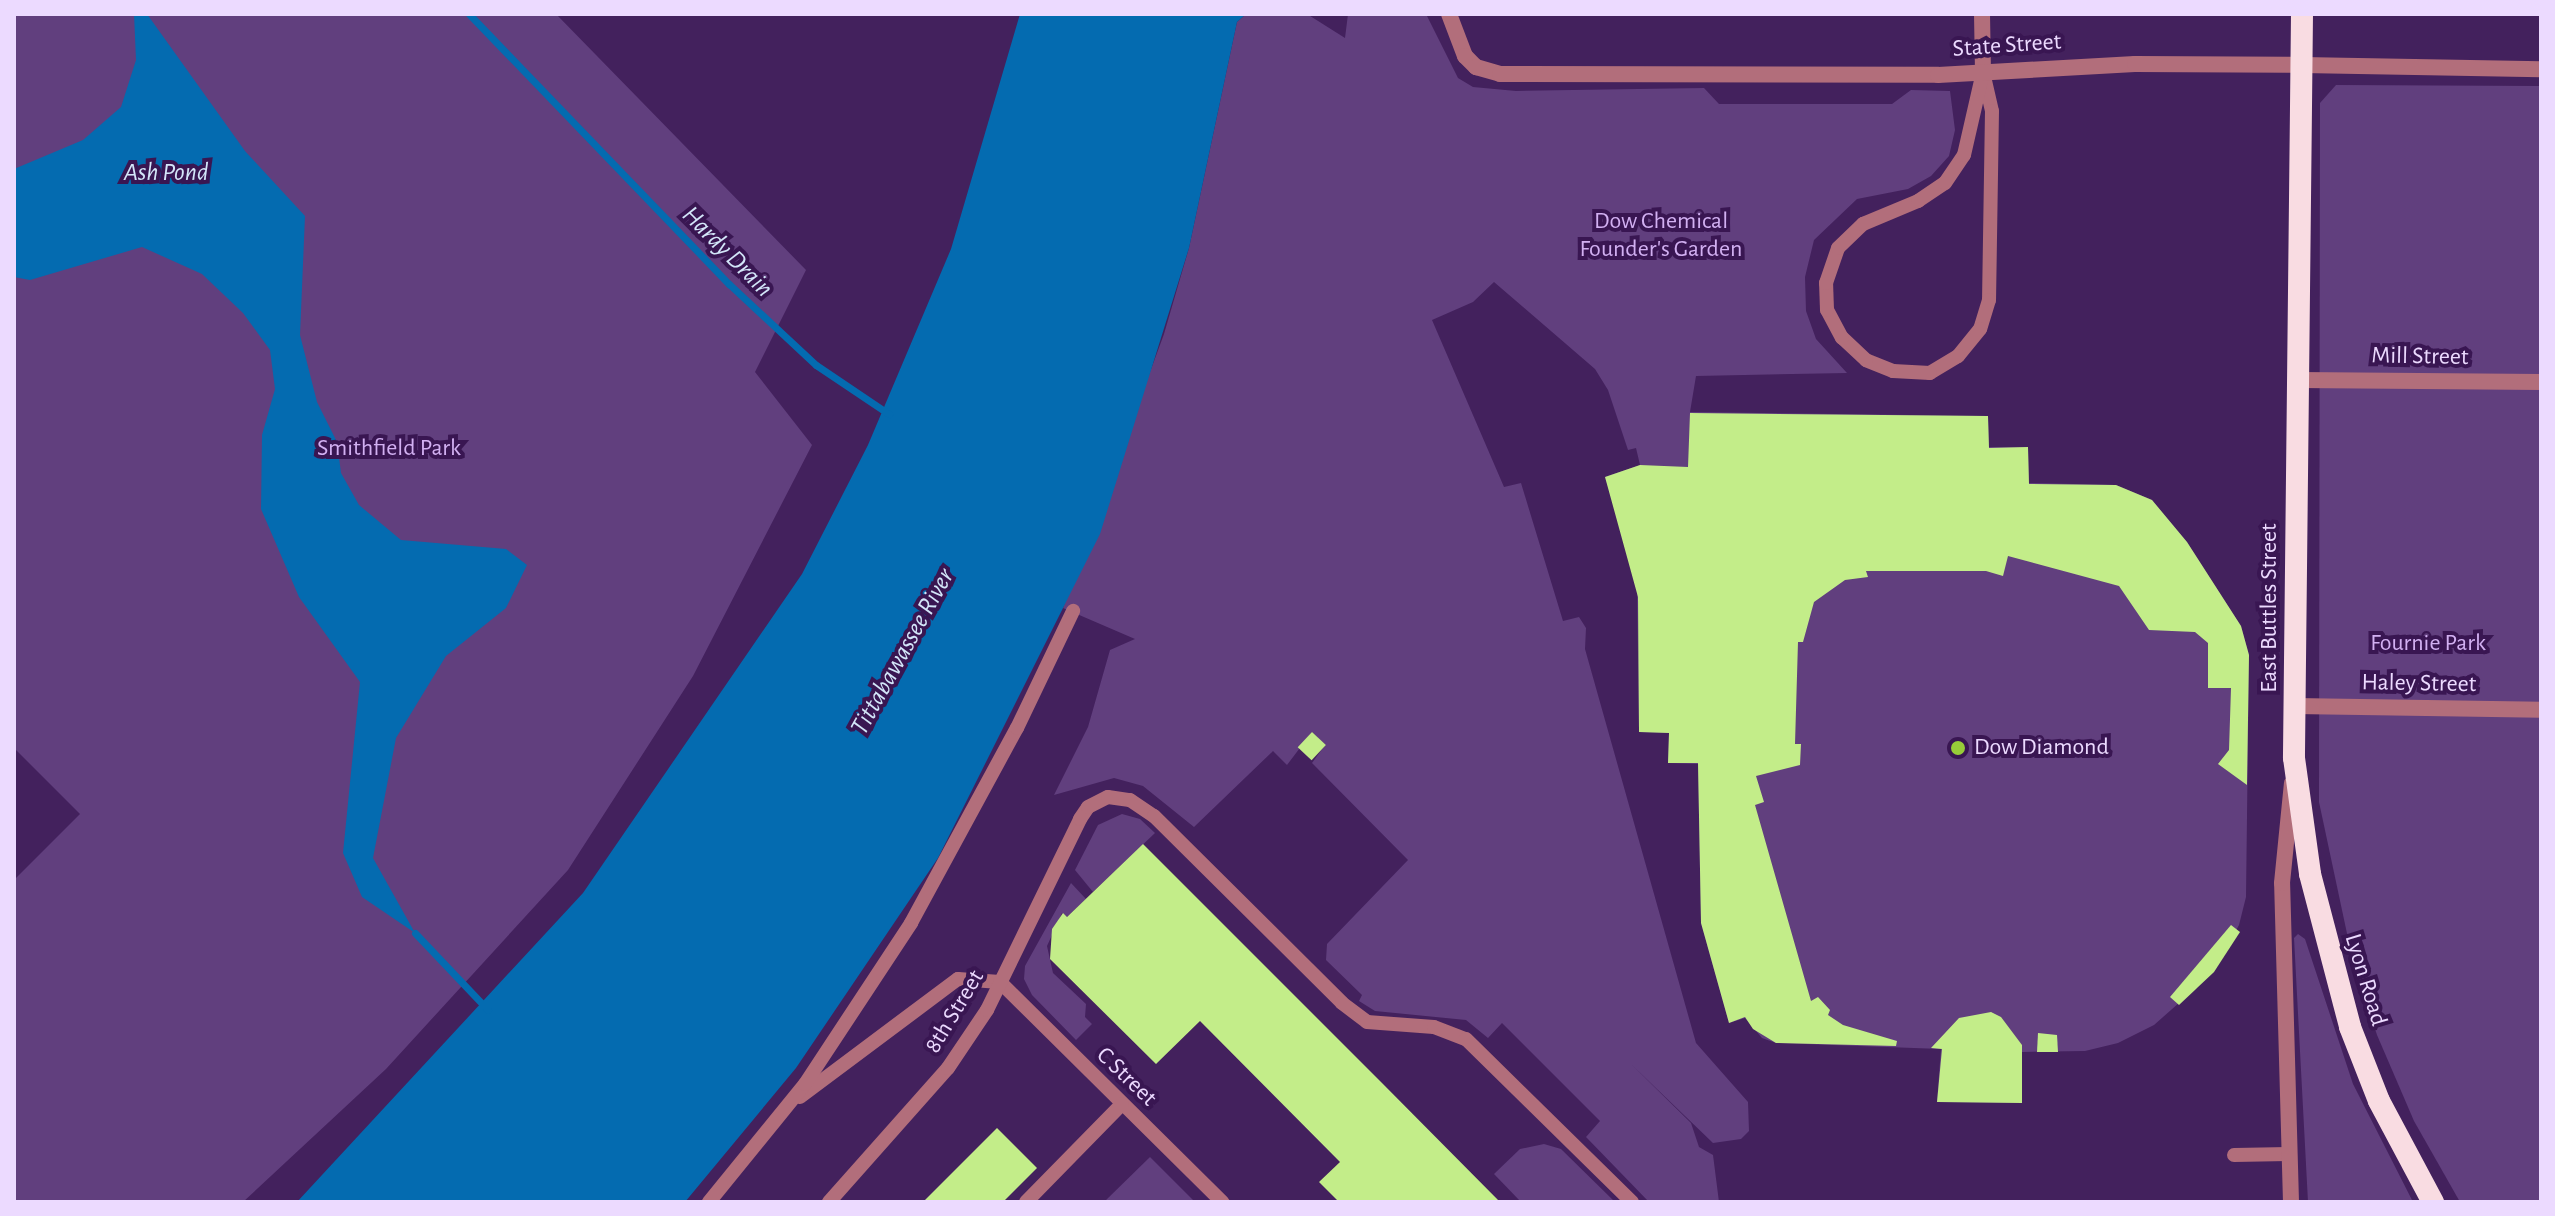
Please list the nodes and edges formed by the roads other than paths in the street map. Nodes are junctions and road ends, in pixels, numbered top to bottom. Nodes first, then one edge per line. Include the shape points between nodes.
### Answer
1 (1449, 14) edge
2 (1982, 14) edge
3 (2302, 14) edge
4 (2302, 65) junction
5 (2541, 69) edge
6 (1983, 72) junction
7 (2298, 380) junction
8 (2541, 382) edge
9 (1073, 611) dead end
10 (2295, 706) junction
11 (2541, 710) edge
12 (2294, 758) junction
13 (1000, 982) junction
14 (1122, 1104) junction
15 (785, 1108) junction
16 (2289, 1154) junction
17 (2234, 1155) dead end
18 (709, 1202) edge
19 (829, 1202) edge
20 (1026, 1202) edge
21 (1222, 1202) edge
22 (1632, 1202) edge
23 (2291, 1202) edge
24 (2433, 1202) edge

1 - 6 street, State Street via 1465,56 1476,67 1500,74
2 - 6 street
3 - 4 highway, East Buttles Street
4 - 5 street, State Street
4 - 6 street, State Street via 2135,64
4 - 7 highway, East Buttles Street
6 - 6 lane via 1964,155 1945,183 1918,201 1863,224 1838,248 1826,283 1827,310 1842,338 1866,360 1893,371 1930,373 1958,356 1980,329 1989,300 1992,111
7 - 8 street, Mill Street
7 - 10 highway, East Buttles Street
9 - 15 lane via 939,876
10 - 11 street, Haley Street
10 - 12 highway, East Buttles Street
12 - 16 street, East Buttles Street via 2282,883
12 - 24 highway, Lyon Road via 2310,874 2350,1027 2379,1101
13 - 14 lane, C Street
13 - 15 lane via 958,979
13 - 19 lane, 8th Street via 948,1068
13 - 22 lane, 8th Street via 1088,807 1108,797 1130,800 1154,816 1342,1003 1367,1022 1434,1027 1466,1039
14 - 20 lane
14 - 21 lane, C Street
15 - 18 lane
16 - 17 lane
16 - 23 street, East Buttles Street

